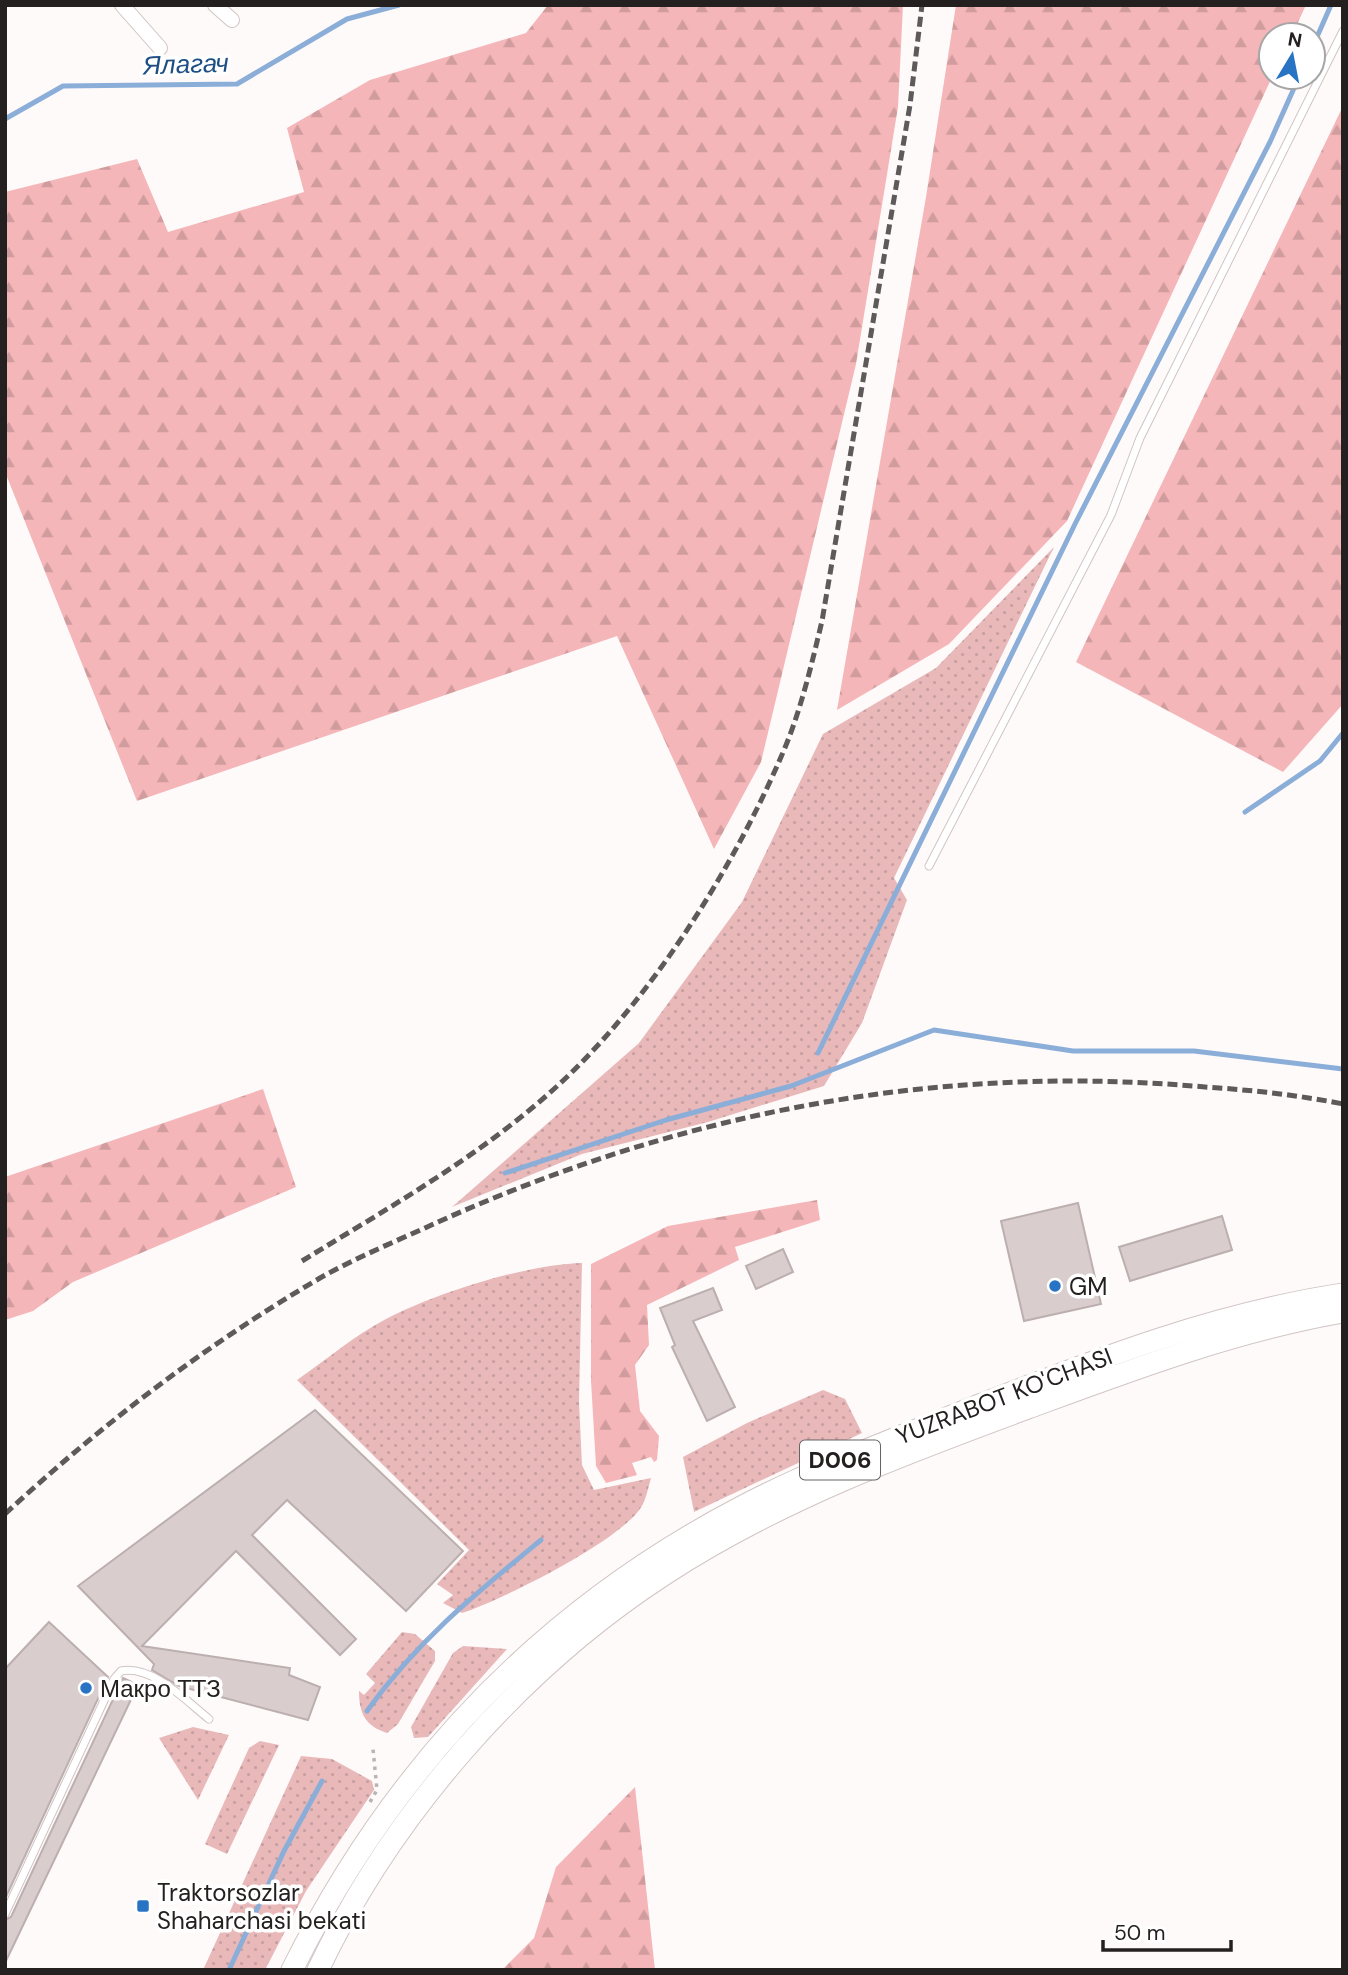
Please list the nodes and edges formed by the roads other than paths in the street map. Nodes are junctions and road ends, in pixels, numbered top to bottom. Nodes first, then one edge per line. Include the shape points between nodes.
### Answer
1 (122, 5) edge
2 (215, 5) edge
3 (232, 20) dead end
4 (1343, 31) edge
5 (160, 48) dead end
6 (929, 866) dead end
7 (1343, 1294) edge
8 (1343, 1312) edge
9 (209, 1719) dead end
10 (416, 1770) junction
11 (433, 1787) junction
12 (5, 1914) edge
13 (292, 1970) edge
14 (318, 1970) edge

1 - 5 street
2 - 3 street
4 - 6 lane via 1140,438 1111,515
7 - 10 main road, YUZRABOT KO'CHASI / D006 via 1243,1313 1137,1345 901,1435 754,1500 686,1537 596,1598 495,1687
8 - 11 main road, YUZRABOT KO'CHASI / D006 via 1235,1337 1109,1378 904,1455 759,1520 666,1573 574,1643
9 - 12 lane via 161,1682 136,1671 121,1671
10 - 11 main road
10 - 13 main road, YUZRABOT KO'CHASI / D006 via 358,1851
11 - 14 main road, YUZRABOT KO'CHASI / D006 via 377,1861

